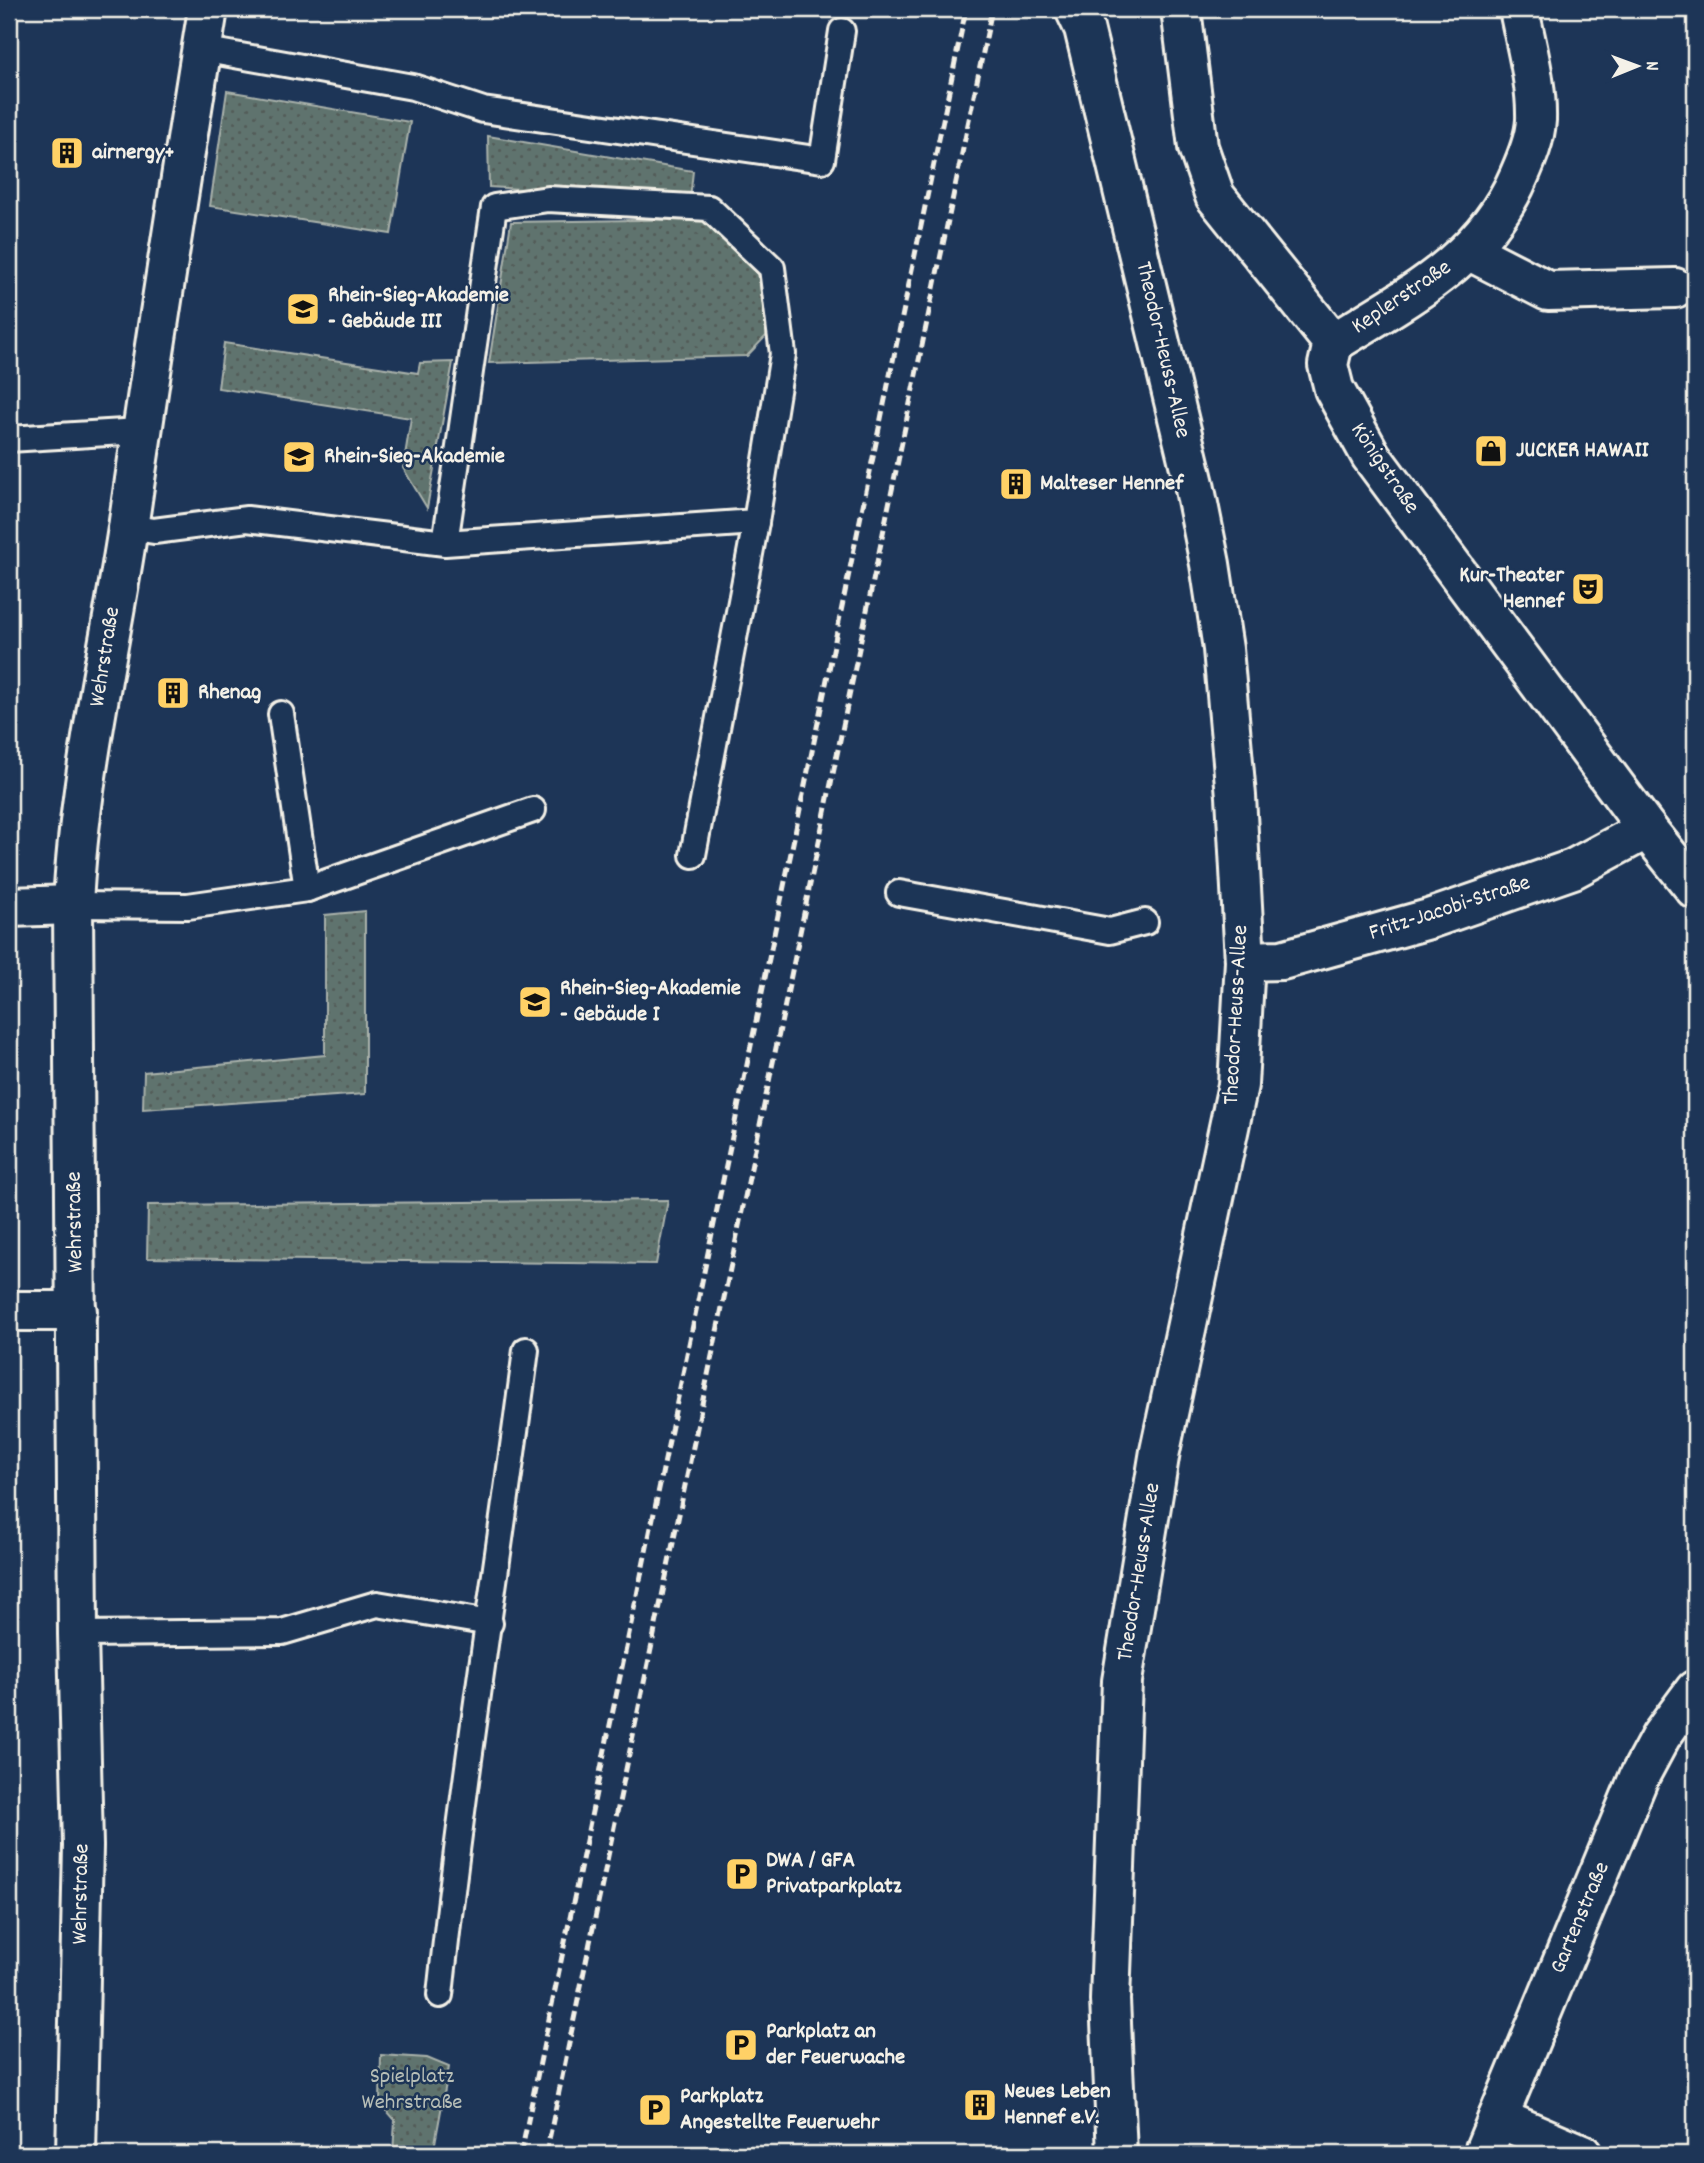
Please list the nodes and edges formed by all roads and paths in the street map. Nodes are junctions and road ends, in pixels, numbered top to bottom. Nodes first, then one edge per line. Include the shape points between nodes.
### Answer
1 (208, 9) edge
2 (1075, 9) edge
3 (1181, 9) edge
4 (1520, 9) edge
5 (842, 32) dead end
6 (201, 49) junction
7 (1470, 251) junction
8 (1675, 288) dead end
9 (1333, 343) junction
10 (140, 431) junction
11 (9, 439) edge
12 (756, 522) junction
13 (128, 527) junction
14 (445, 543) junction
15 (281, 714) dead end
16 (533, 810) dead end
17 (1647, 829) junction
18 (693, 855) dead end
19 (1694, 884) edge
20 (307, 889) junction
21 (899, 893) dead end
22 (73, 905) junction
23 (9, 906) edge
24 (1144, 922) dead end
25 (1245, 961) junction
26 (9, 1311) edge
27 (77, 1311) junction
28 (526, 1350) dead end
29 (491, 1623) junction
30 (78, 1634) junction
31 (1695, 1690) edge
32 (439, 1995) dead end
33 (1498, 2118) junction
34 (76, 2154) edge
35 (1117, 2154) edge
36 (1483, 2154) edge
37 (1582, 2154) edge

1 - 6 street, Wehrstraße
2 - 25 street, Theodor-Heuss-Allee via 1084,28 1134,233 1210,564 1236,796
3 - 9 street via 1198,146 1215,196
4 - 7 street, Keplerstraße via 1534,87 1536,121 1530,152 1510,197
5 - 6 lane via 822,160 483,110 413,87
6 - 10 street, Wehrstraße
7 - 8 street, Keplerstraße via 1548,291
7 - 9 street, Keplerstraße via 1440,276
9 - 17 street, Königstraße via 1328,365 1335,389 1371,456
10 - 11 lane
10 - 13 street, Wehrstraße
12 - 14 lane
12 - 14 lane via 783,354 772,268 709,208 548,199 494,207
12 - 18 lane
13 - 14 lane via 153,531 247,519
13 - 22 street, Wehrstraße via 76,840
15 - 20 lane
16 - 20 lane
17 - 19 street, Königstraße
17 - 25 street, Fritz-Jacobi-Straße via 1573,869 1429,919 1282,960
20 - 22 lane via 188,906
21 - 24 lane via 1111,931
22 - 23 street
22 - 27 street, Wehrstraße
25 - 35 street, Theodor-Heuss-Allee via 1238,1085 1160,1451 1122,1681 1110,2000
26 - 27 street
27 - 30 street, Wehrstraße
28 - 29 lane
29 - 30 lane via 377,1604 282,1632
29 - 32 lane
30 - 34 street, Wehrstraße via 83,1846
31 - 33 street, Gartenstraße via 1661,1736 1640,1777
33 - 36 street, Gartenstraße
33 - 37 street

